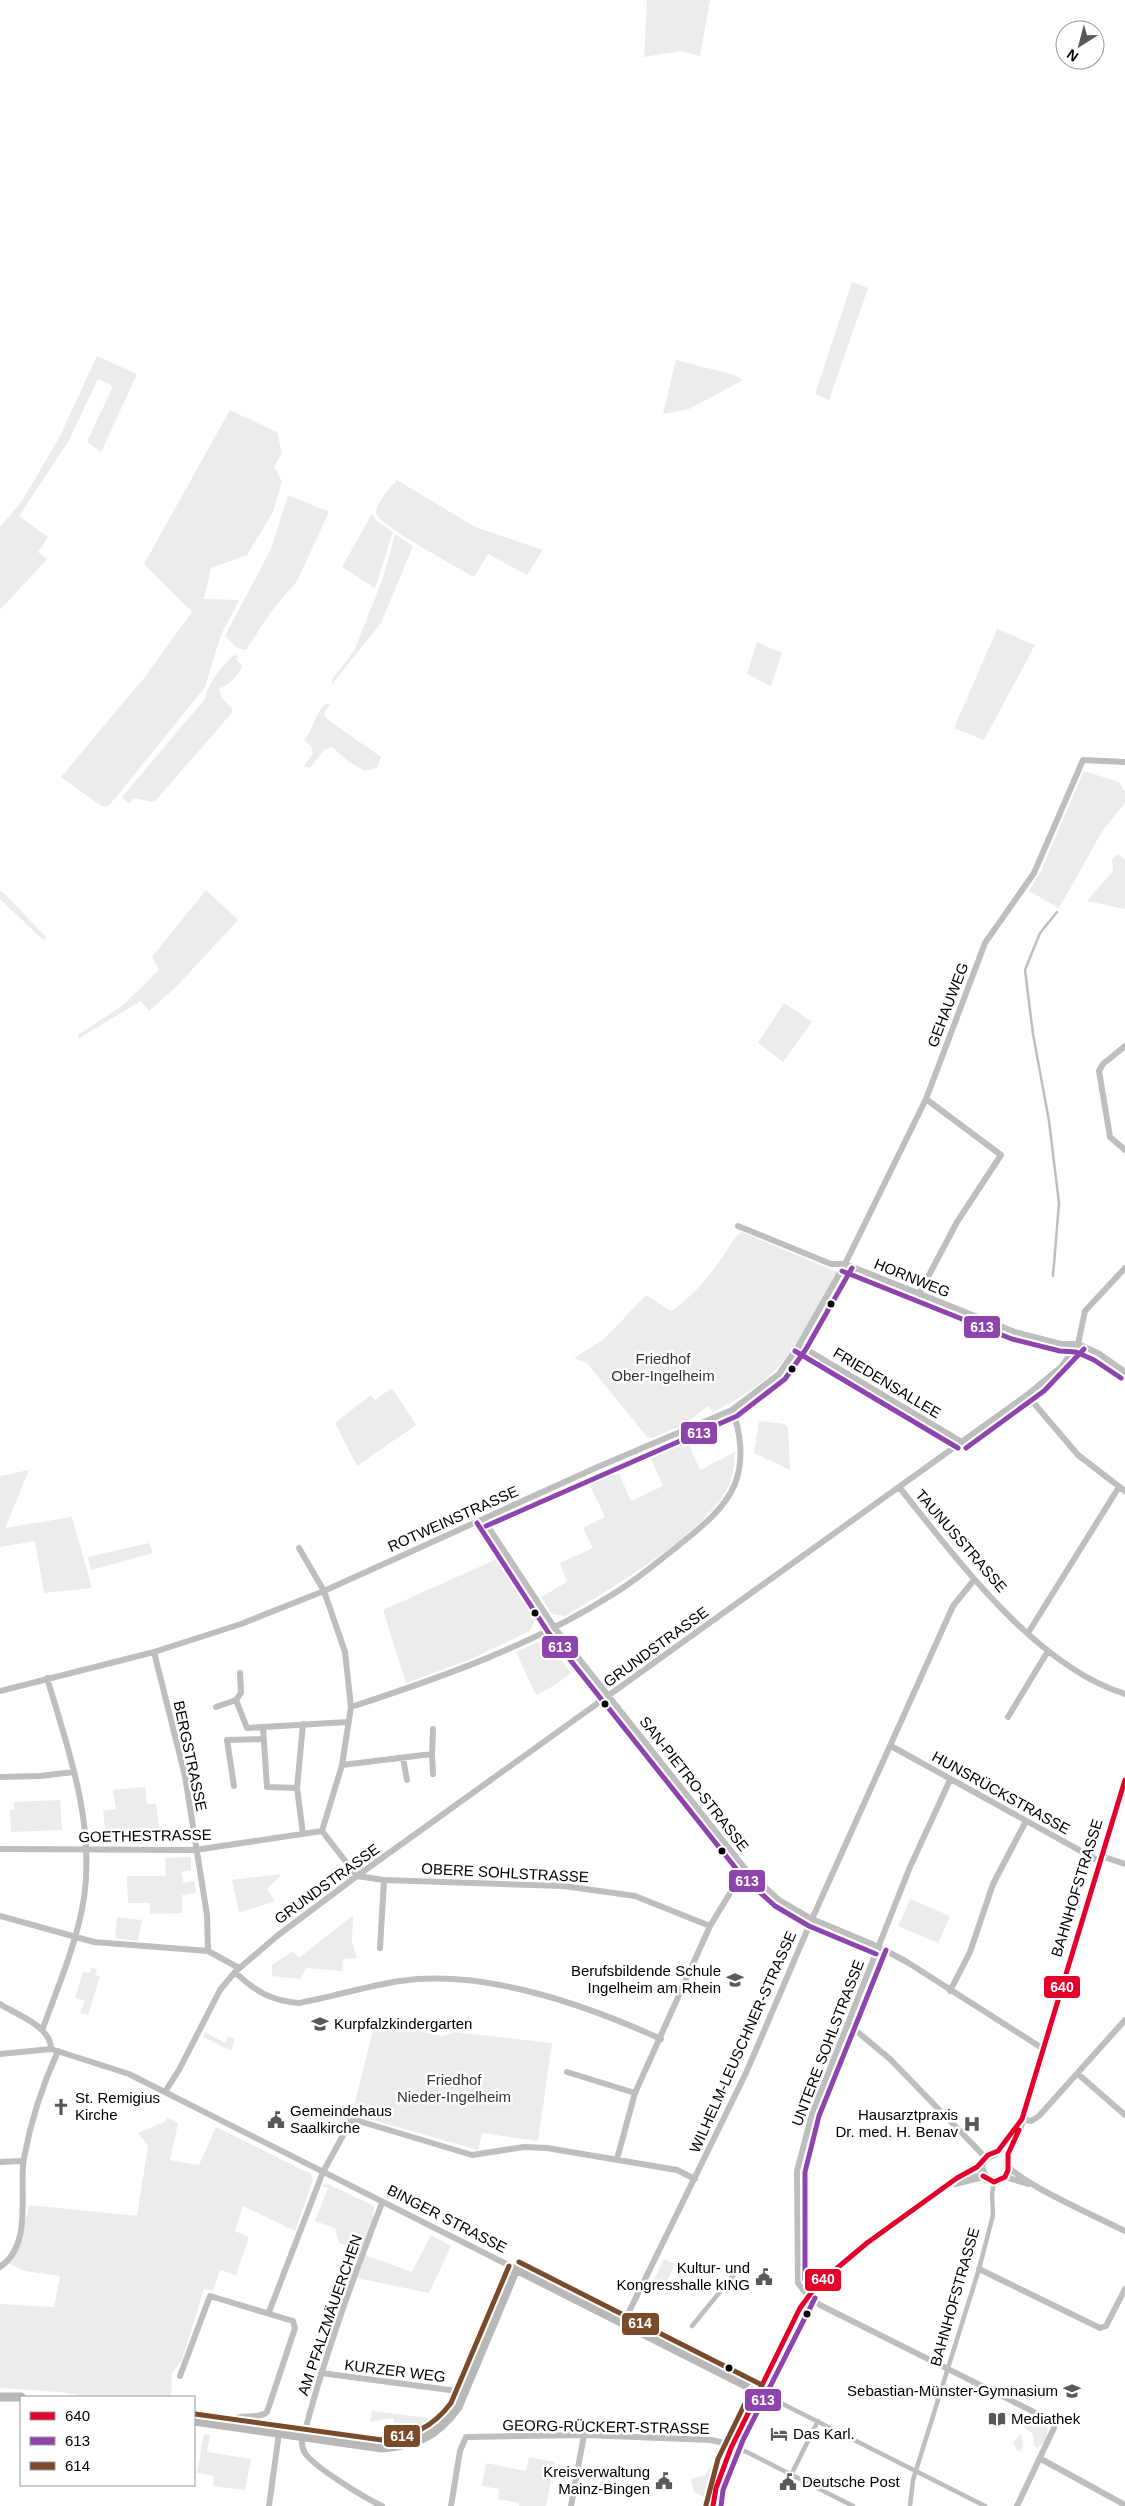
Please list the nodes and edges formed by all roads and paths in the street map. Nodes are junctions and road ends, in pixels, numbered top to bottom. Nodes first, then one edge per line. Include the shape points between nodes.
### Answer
1 (1125, 762) edge
2 (1125, 1046) edge
3 (926, 1099) junction
4 (1125, 1150) edge
5 (738, 1226) dead end
6 (846, 1264) junction
7 (1125, 1268) edge
8 (919, 1294) junction
9 (1078, 1344) junction
10 (799, 1345) junction
11 (1125, 1372) edge
12 (1027, 1395) junction
13 (732, 1410) junction
14 (962, 1442) junction
15 (899, 1488) junction
16 (1122, 1489) edge
17 (483, 1519) junction
18 (299, 1548) dead end
19 (974, 1580) junction
20 (324, 1592) junction
21 (554, 1627) junction
22 (1028, 1633) junction
23 (1048, 1651) junction
24 (154, 1652) junction
25 (240, 1673) dead end
26 (47, 1678) junction
27 (0, 1691) edge
28 (1125, 1694) edge
29 (609, 1696) junction
30 (236, 1700) junction
31 (216, 1707) dead end
32 (351, 1707) junction
33 (1008, 1717) dead end
34 (348, 1722) junction
35 (303, 1724) junction
36 (262, 1727) junction
37 (433, 1729) dead end
38 (264, 1739) junction
39 (890, 1746) junction
40 (432, 1754) junction
41 (402, 1758) junction
42 (342, 1765) junction
43 (74, 1772) junction
44 (433, 1774) dead end
45 (0, 1777) edge
46 (407, 1780) dead end
47 (950, 1780) junction
48 (1125, 1780) edge
49 (234, 1786) dead end
50 (297, 1788) junction
51 (1026, 1821) junction
52 (322, 1831) junction
53 (303, 1834) junction
54 (0, 1849) edge
55 (86, 1850) junction
56 (195, 1850) junction
57 (1100, 1859) junction
58 (1125, 1864) edge
59 (747, 1871) junction
60 (357, 1876) junction
61 (384, 1880) junction
62 (0, 1916) edge
63 (812, 1919) junction
64 (710, 1926) junction
65 (75, 1936) junction
66 (879, 1947) junction
67 (380, 1948) dead end
68 (208, 1951) junction
69 (237, 1970) junction
70 (950, 1991) junction
71 (0, 2004) edge
72 (1125, 2020) edge
73 (848, 2024) junction
74 (43, 2028) junction
75 (660, 2039) junction
76 (1042, 2048) junction
77 (51, 2049) junction
78 (58, 2051) junction
79 (0, 2054) edge
80 (567, 2072) dead end
81 (1078, 2074) junction
82 (165, 2092) junction
83 (635, 2093) junction
84 (1125, 2115) edge
85 (1022, 2119) junction
86 (995, 2154) junction
87 (617, 2159) junction
88 (23, 2161) junction
89 (983, 2161) junction
90 (0, 2162) edge
91 (1008, 2164) junction
92 (323, 2172) junction
93 (984, 2176) junction
94 (1005, 2177) junction
95 (695, 2179) junction
96 (994, 2182) junction
97 (949, 2185) junction
98 (1041, 2188) junction
99 (382, 2202) junction
100 (1125, 2231) edge
101 (0, 2267) edge
102 (516, 2269) junction
103 (978, 2269) junction
104 (738, 2271) dead end
105 (1125, 2289) edge
106 (808, 2295) junction
107 (269, 2312) junction
108 (623, 2324) junction
109 (692, 2326) dead end
110 (948, 2370) junction
111 (322, 2373) junction
112 (180, 2376) dead end
113 (465, 2392) junction
114 (759, 2392) junction
115 (0, 2397) edge
116 (20, 2398) edge
117 (195, 2421) edge
118 (818, 2422) junction
119 (230, 2426) junction
120 (279, 2433) junction
121 (584, 2435) junction
122 (304, 2437) junction
123 (733, 2445) junction
124 (1040, 2459) junction
125 (916, 2471) junction
126 (791, 2475) junction
127 (1125, 2505) edge
128 (269, 2506) edge
129 (382, 2506) edge
130 (451, 2506) edge
131 (571, 2506) edge
132 (713, 2506) edge
133 (853, 2506) edge
134 (910, 2506) edge
135 (985, 2506) edge
136 (1017, 2506) edge

1 - 3 street, GEHAUWEG via 1082,760 1034,873 986,943
2 - 4 street via 1099,1071 1110,1137
3 - 6 street, GEHAUWEG
3 - 8 street via 1001,1155 956,1222
5 - 6 street, HORNWEG via 832,1264
6 - 8 street, HORNWEG
6 - 10 street, ROTWEINSTRASSE
7 - 9 street via 1085,1311
8 - 9 street, HORNWEG via 1015,1332 1061,1344
9 - 11 street via 1098,1353
9 - 12 street, GRUNDSTRASSE via 1061,1367
10 - 13 street, ROTWEINSTRASSE via 779,1374
10 - 14 street, FRIEDENSALLEE
12 - 14 street, GRUNDSTRASSE
12 - 16 street via 1078,1455
13 - 17 street, ROTWEINSTRASSE
13 - 21 street via 741,1456 738,1473 717,1512 620,1590
14 - 15 street, GRUNDSTRASSE
15 - 19 street, TAUNUSSTRASSE
15 - 29 street, GRUNDSTRASSE
16 - 22 street
17 - 20 street, ROTWEINSTRASSE
17 - 21 street, SAN-PIETRO-STRASSE
18 - 20 street
19 - 22 street, TAUNUSSTRASSE
19 - 39 street, WILHELM-LEUSCHNER-STRASSE via 953,1606
20 - 24 street, ROTWEINSTRASSE via 241,1624
20 - 32 street via 345,1652
21 - 29 street, SAN-PIETRO-STRASSE
21 - 32 street via 431,1681
22 - 23 street, TAUNUSSTRASSE
23 - 28 street, TAUNUSSTRASSE via 1103,1687
23 - 33 street
24 - 26 street, ROTWEINSTRASSE
24 - 56 street, BERGSTRASSE via 185,1776
25 - 30 street via 241,1693
26 - 27 street, ROTWEINSTRASSE
26 - 43 street
29 - 59 street, SAN-PIETRO-STRASSE
29 - 60 street, GRUNDSTRASSE
30 - 31 street
30 - 36 street via 247,1728
32 - 34 street
34 - 35 street
34 - 42 street
35 - 36 street
35 - 50 street
36 - 38 street
37 - 40 street
38 - 49 street via 227,1740
38 - 50 street via 267,1787
39 - 47 street, HUNSRÜCKSTRASSE
39 - 63 street, WILHELM-LEUSCHNER-STRASSE
40 - 41 street
40 - 44 street
41 - 42 street
41 - 46 street
42 - 52 street
43 - 45 street
43 - 55 street via 83,1812
47 - 51 street, HUNSRÜCKSTRASSE
47 - 66 street, UNTERE SOHLSTRASSE via 910,1866
48 - 57 street, BAHNHOFSTRASSE
50 - 53 street
51 - 57 street, HUNSRÜCKSTRASSE
51 - 70 street via 993,1884 970,1952
52 - 53 street, GOETHESTRASSE
52 - 60 street
53 - 56 street, GOETHESTRASSE
54 - 55 street, GOETHESTRASSE
55 - 56 street, GOETHESTRASSE
55 - 65 street via 84,1898
56 - 68 street, BERGSTRASSE via 207,1915
57 - 58 street, HUNSRÜCKSTRASSE
57 - 76 street, BAHNHOFSTRASSE
59 - 63 street, SAN-PIETRO-STRASSE via 779,1900
59 - 64 street
60 - 61 street, OBERE SOHLSTRASSE
60 - 69 street, GRUNDSTRASSE
61 - 64 street, OBERE SOHLSTRASSE via 564,1886 635,1896
61 - 67 street
62 - 65 street
63 - 66 street, SAN-PIETRO-STRASSE
63 - 95 street, WILHELM-LEUSCHNER-STRASSE via 746,2073
64 - 75 street
65 - 68 street via 110,1944
65 - 74 street
66 - 70 street, SAN-PIETRO-STRASSE
66 - 73 street, UNTERE SOHLSTRASSE
68 - 69 street
69 - 75 street via 252,1989 284,2002 299,2003 401,1981 475,1982 542,1994 576,2004
69 - 82 street, GRUNDSTRASSE via 220,1990
70 - 76 street, SAN-PIETRO-STRASSE
71 - 74 street
72 - 81 street
73 - 89 street via 890,2059
73 - 106 street, UNTERE SOHLSTRASSE via 812,2114 797,2171 798,2283
74 - 77 street
75 - 83 street
76 - 85 street, BAHNHOFSTRASSE
77 - 78 street, BINGER STRASSE
77 - 79 street
78 - 82 street, BINGER STRASSE via 129,2074
78 - 88 street via 32,2120
80 - 83 street
81 - 84 street
81 - 85 street via 1040,2116 1032,2121
82 - 92 street, BINGER STRASSE
83 - 87 street
85 - 86 street, BAHNHOFSTRASSE
85 - 91 street, BAHNHOFSTRASSE
86 - 89 street
86 - 91 street via 1002,2156
87 - 92 street via 524,2147 472,2155 352,2119
87 - 95 street via 677,2170
88 - 90 street
88 - 101 street via 20,2234 14,2252
89 - 93 street
89 - 97 street
91 - 94 street, BAHNHOFSTRASSE
91 - 98 street via 1015,2173
92 - 99 street, BINGER STRASSE
92 - 107 street
93 - 96 street
93 - 97 street
94 - 96 street
94 - 98 street
95 - 108 street, WILHELM-LEUSCHNER-STRASSE
96 - 103 street, BAHNHOFSTRASSE via 993,2215
97 - 106 street via 867,2243
98 - 100 street
99 - 102 street, BINGER STRASSE
99 - 111 street, AM PFALZMÄUERCHEN
102 - 108 main road, BINGER STRASSE
102 - 113 main road
103 - 105 street via 1100,2328 1106,2326
103 - 110 street, BAHNHOFSTRASSE
104 - 109 street
106 - 110 street via 820,2305
106 - 114 street
107 - 112 street via 210,2296
107 - 119 street via 290,2319 294,2328 267,2412 262,2416 232,2419
108 - 114 main road, BINGER STRASSE
110 - 124 street via 1052,2421 1054,2428
110 - 125 street, BAHNHOFSTRASSE
111 - 113 street, KURZER WEG
111 - 122 street, AM PFALZMÄUERCHEN
113 - 122 main road via 448,2420 413,2444 382,2448
114 - 118 street, BINGER STRASSE
114 - 123 main road
115 - 116 main road
117 - 119 main road
118 - 125 street, BINGER STRASSE
118 - 126 street
119 - 120 main road
120 - 122 main road
120 - 128 street
121 - 123 street, GEORG-RÜCKERT-STRASSE via 710,2440
121 - 130 street, GEORG-RÜCKERT-STRASSE via 464,2438
121 - 131 street
122 - 129 street via 302,2448 308,2457
123 - 126 street, GEORG-RÜCKERT-STRASSE
123 - 132 main road via 716,2488
124 - 127 street
124 - 136 street
125 - 134 street, BAHNHOFSTRASSE
125 - 135 street, BINGER STRASSE
126 - 133 street, GEORG-RÜCKERT-STRASSE

